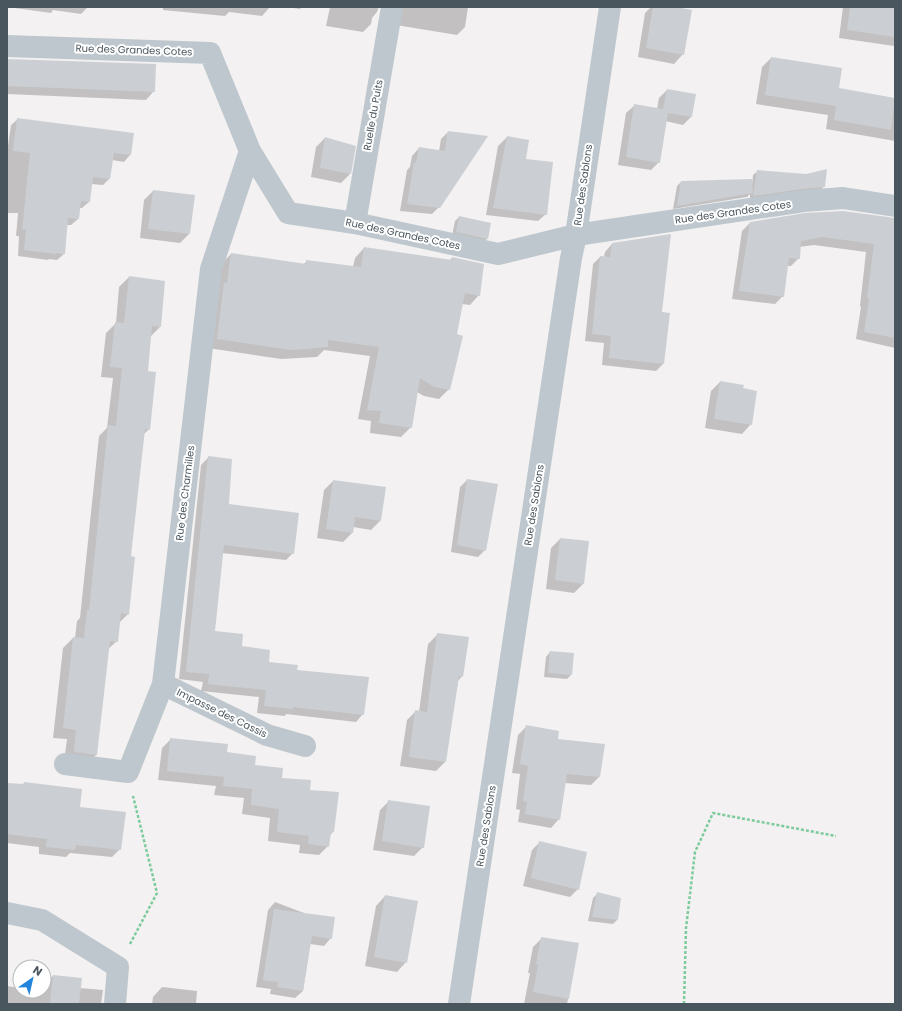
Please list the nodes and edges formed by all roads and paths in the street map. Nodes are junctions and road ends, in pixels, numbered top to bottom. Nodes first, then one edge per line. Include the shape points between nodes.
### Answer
1 (392, 7) edge
2 (610, 7) edge
3 (7, 46) edge
4 (250, 151) junction
5 (895, 206) edge
6 (355, 223) junction
7 (576, 235) junction
8 (163, 684) junction
9 (305, 746) dead end
10 (65, 764) dead end
11 (128, 772) junction
12 (836, 836) dead end
13 (7, 913) edge
14 (118, 967) junction
15 (115, 1004) edge
16 (459, 1004) edge
17 (684, 1004) edge

1 - 6 street, Ruelle du Puits
2 - 7 street, Rue des Sablons
3 - 4 street, Rue des Grandes Cotes via 210,53
4 - 6 street, Rue des Grandes Cotes via 288,213
4 - 8 street, Rue des Charmilles via 211,269
5 - 7 street, Rue des Grandes Cotes via 843,198 804,201
6 - 7 street, Rue des Grandes Cotes via 498,254
7 - 16 street, Rue des Sablons
8 - 9 street, Impasse des Cassis via 267,736
8 - 11 street, Rue des Charmilles
10 - 11 street
11 - 14 path via 157,893
12 - 17 path via 713,813 695,852 686,928
13 - 14 street via 42,920
14 - 15 street

